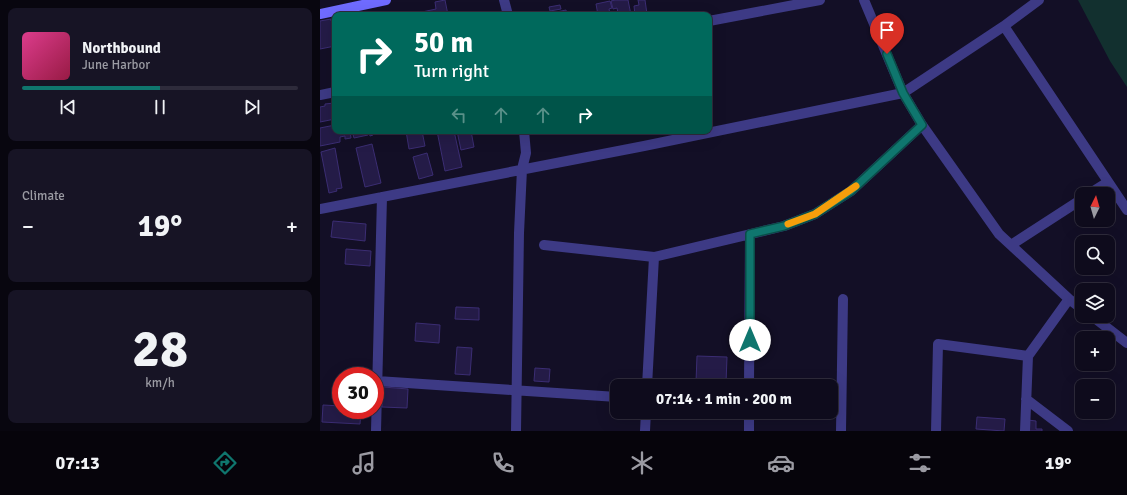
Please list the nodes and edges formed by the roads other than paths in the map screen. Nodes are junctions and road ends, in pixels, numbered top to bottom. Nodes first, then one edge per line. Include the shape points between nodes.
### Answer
1 (386, 0) edge
2 (504, 0) edge
3 (820, 0) edge
4 (864, 0) edge
5 (1039, 0) edge
6 (507, 12) edge
7 (320, 14) edge
8 (712, 20) edge
9 (1004, 26) junction
10 (332, 93) edge
11 (903, 93) junction
12 (320, 95) edge
13 (922, 125) junction
14 (712, 133) edge
15 (524, 134) edge
16 (705, 134) edge
17 (522, 169) junction
18 (1108, 182) junction
19 (1100, 187) edge
20 (382, 197) junction
21 (1075, 204) edge
22 (320, 209) edge
23 (1127, 210) edge
24 (750, 234) junction
25 (544, 245) dead end
26 (1011, 245) junction
27 (654, 257) junction
28 (843, 299) dead end
29 (1069, 299) junction
30 (1075, 303) edge
31 (1101, 323) edge
32 (1127, 343) edge
33 (1028, 356) junction
34 (377, 367) edge
35 (647, 379) edge
36 (749, 379) edge
37 (384, 381) edge
38 (517, 390) junction
39 (610, 397) edge
40 (1026, 399) junction
41 (376, 419) edge
42 (646, 419) edge
43 (749, 419) edge
44 (376, 431) edge
45 (516, 431) edge
46 (645, 431) edge
47 (749, 431) edge
48 (841, 431) edge
49 (936, 431) edge
50 (1025, 431) edge
51 (1068, 431) edge

1 - 7 street
2 - 6 street
3 - 8 street
4 - 11 street
5 - 9 street
9 - 11 street
9 - 18 street
10 - 12 street
11 - 13 street
11 - 14 street
13 - 24 street via 851,191 815,214 784,226
13 - 26 street via 999,234
15 - 17 street via 526,153
16 - 17 street
17 - 20 street
17 - 38 street
18 - 19 street
18 - 23 street
20 - 22 street
20 - 34 street
21 - 26 street
24 - 27 street
24 - 36 street
25 - 27 street
26 - 29 street
27 - 35 street
28 - 48 street
29 - 30 street
29 - 33 street
31 - 32 street
33 - 40 street
33 - 49 street via 938,344
37 - 38 street
38 - 39 street
38 - 45 street
40 - 50 street
40 - 51 street
41 - 44 street
42 - 46 street
43 - 47 street

